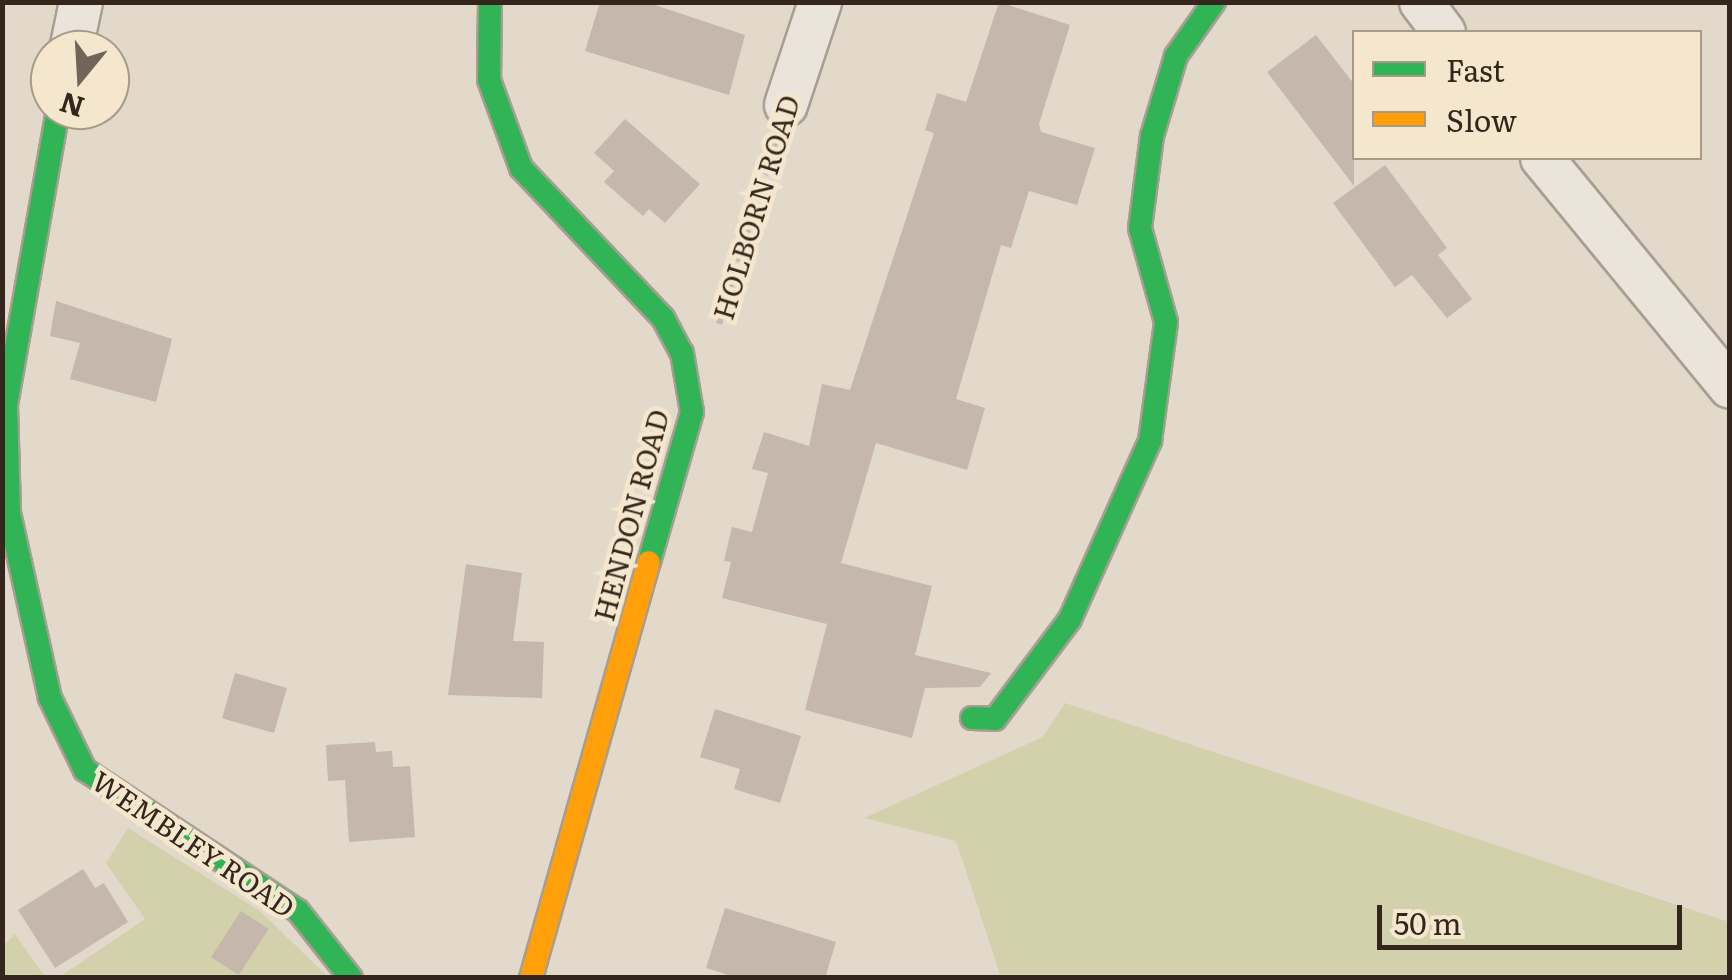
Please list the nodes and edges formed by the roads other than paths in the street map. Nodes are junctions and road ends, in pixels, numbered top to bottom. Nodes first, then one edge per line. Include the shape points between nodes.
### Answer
1 (81, 2) edge
2 (490, 2) edge
3 (820, 2) edge
4 (1214, 2) edge
5 (1421, 2) edge
6 (75, 30) edge
7 (1442, 30) edge
8 (786, 105) road end
9 (54, 130) edge
10 (1544, 160) edge
11 (1730, 387) edge
12 (972, 718) dead end
13 (350, 978) edge
14 (531, 978) edge

1 - 6 street
2 - 14 street, HENDON ROAD via 488,80 521,168 663,318 682,353 692,412
3 - 8 street, HOLBORN ROAD
4 - 12 street via 1176,56 1152,136 1140,228 1166,322 1150,441 1070,619 995,719
5 - 7 street
9 - 13 street, WEMBLEY ROAD via 6,405 9,513 50,698 85,770 298,911
10 - 11 street

